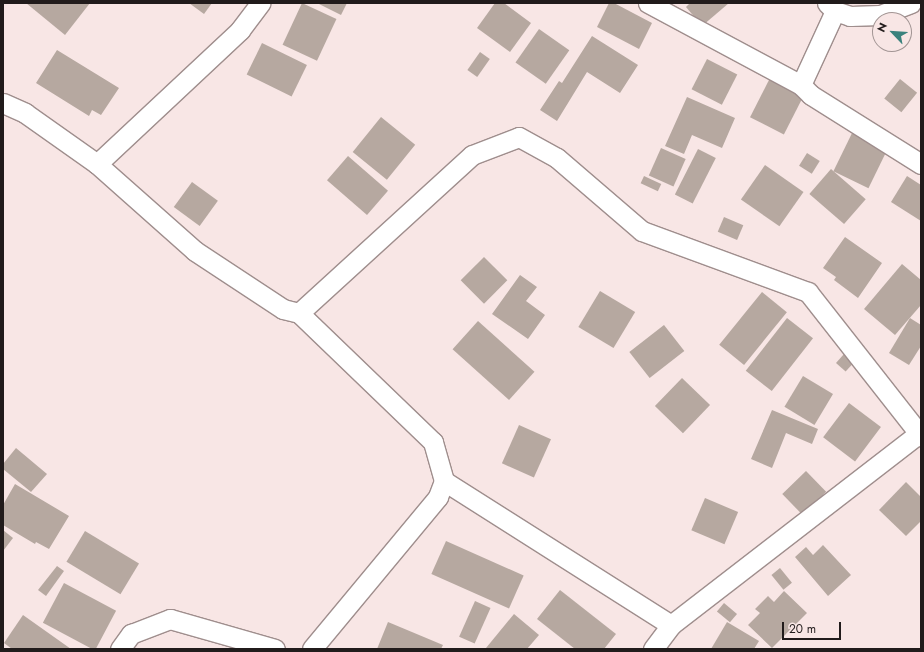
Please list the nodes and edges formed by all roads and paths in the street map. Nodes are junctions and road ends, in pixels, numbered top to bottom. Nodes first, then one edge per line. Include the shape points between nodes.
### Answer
1 (260, 3) edge
2 (648, 3) edge
3 (911, 3) edge
4 (831, 7) edge
5 (801, 85) junction
6 (3, 103) edge
7 (97, 164) junction
8 (921, 164) edge
9 (299, 313) junction
10 (920, 435) edge
11 (444, 480) junction
12 (672, 625) junction
13 (120, 649) edge
14 (275, 649) edge
15 (312, 649) edge
16 (653, 649) edge

1 - 7 street via 240,30
2 - 5 street
3 - 4 street via 880,15 850,16
4 - 5 street
5 - 8 street via 811,95
6 - 7 street via 25,113
7 - 9 street via 195,251 283,309
9 - 10 street via 472,155 519,137 557,158 642,231 808,292
9 - 11 street via 432,442
10 - 12 street
11 - 12 street
11 - 15 street via 438,497
12 - 16 street
13 - 14 street via 131,634 170,619

